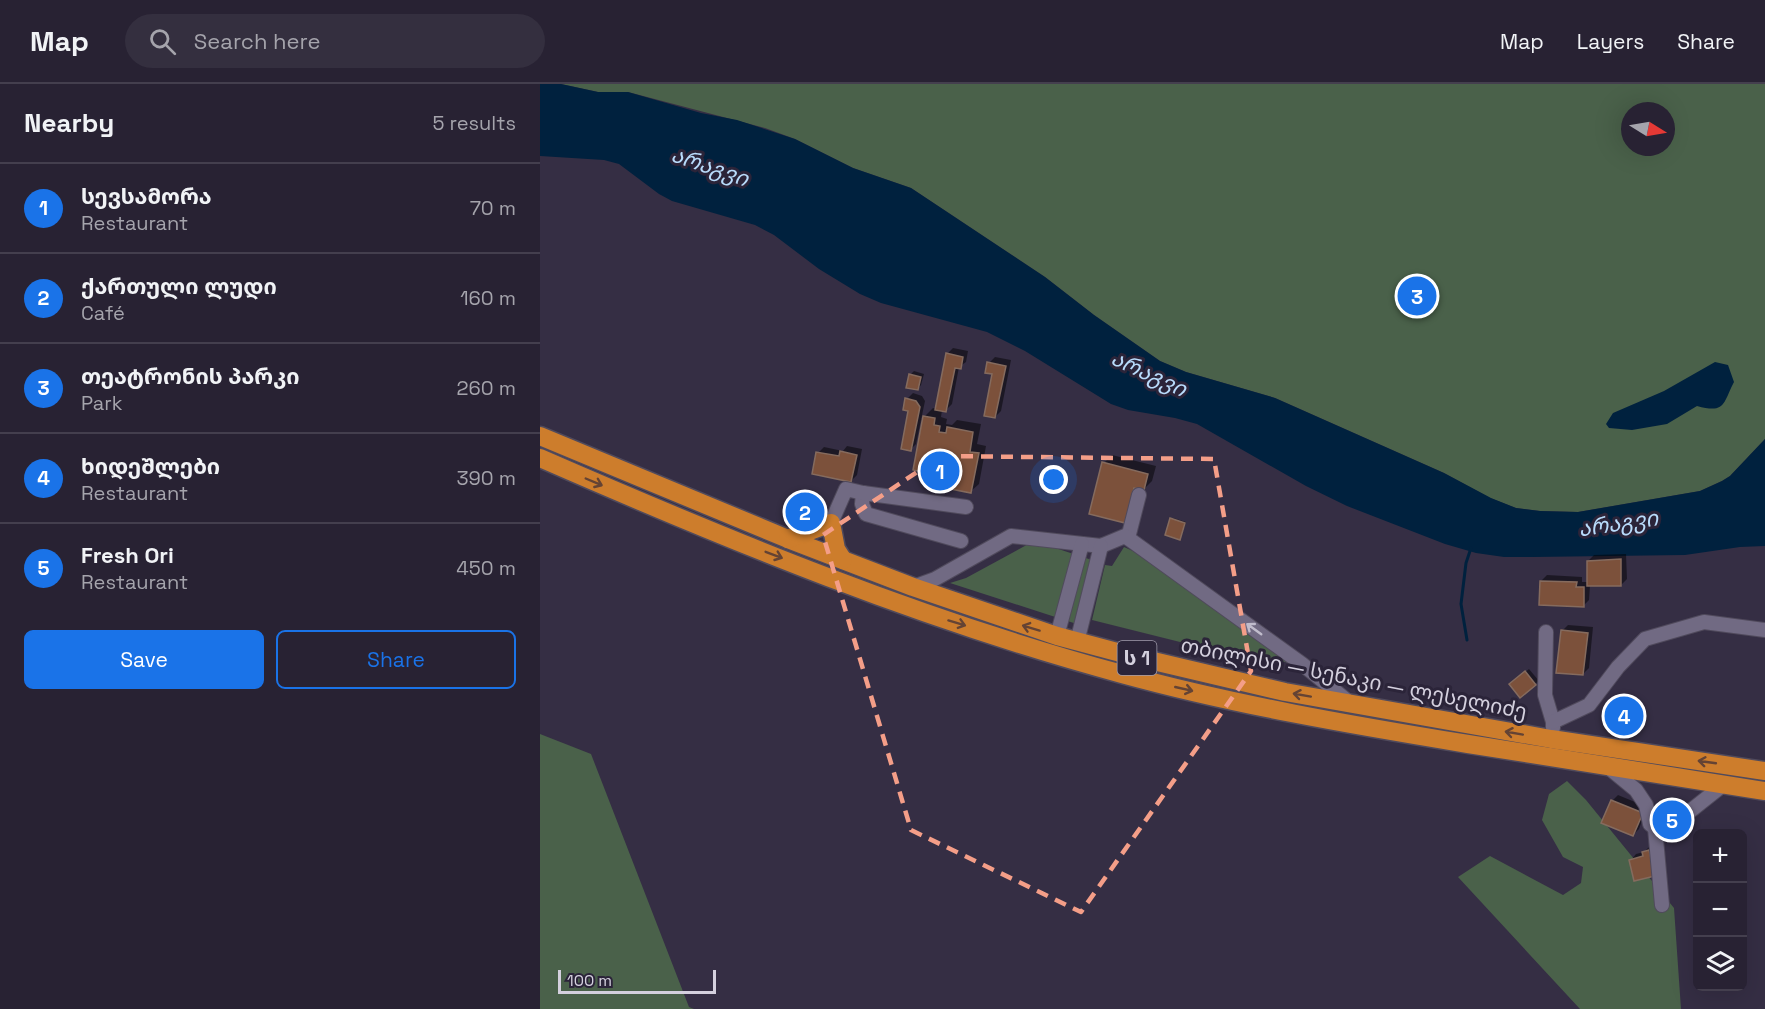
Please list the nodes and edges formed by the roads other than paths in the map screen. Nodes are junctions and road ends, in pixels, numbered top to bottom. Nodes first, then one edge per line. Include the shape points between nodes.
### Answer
1 (540, 436) edge
2 (540, 458) edge
3 (863, 493) junction
4 (1139, 495) dead end
5 (966, 507) dead end
6 (831, 523) junction
7 (1126, 537) junction
8 (788, 539) junction
9 (961, 541) dead end
10 (1082, 543) junction
11 (1101, 546) junction
12 (843, 560) junction
13 (913, 587) junction
14 (1765, 630) edge
15 (1546, 632) dead end
16 (1057, 636) junction
17 (1077, 642) junction
18 (1350, 703) junction
19 (1552, 731) junction
20 (1608, 766) junction
21 (1765, 771) edge
22 (1723, 785) junction
23 (1765, 791) edge
24 (1655, 828) junction
25 (1662, 905) dead end

1 - 8 highway, თბილისი — სენაკი — ლესელიძე / ს 1
2 -> 20 highway, თბილისი — სენაკი — ლესელიძე / ს 1 via 889,600 1124,675 1364,727
3 - 5 lane
3 - 6 lane via 846,489
3 - 9 lane via 866,514
4 - 7 lane
6 - 8 highway
6 - 12 highway via 836,549
7 - 11 lane
18 -> 7 lane
8 - 12 highway, თბილისი — სენაკი — ლესელიძე / ს 1
10 - 11 lane
10 - 13 lane via 1011,536 935,579
10 - 16 lane
11 - 17 lane
12 - 13 highway, თბილისი — სენაკი — ლესელიძე / ს 1
16 -> 13 highway, თბილისი — სენაკი — ლესელიძე / ს 1
14 - 19 lane via 1704,622 1645,639 1589,705
15 - 19 lane via 1545,695
16 - 17 highway, თბილისი — სენაკი — ლესელიძე / ს 1
18 -> 17 highway, თბილისი — სენაკი — ლესელიძე / ს 1 via 1285,692
19 -> 18 highway, თბილისი — სენაკი — ლესელიძე / ს 1
21 -> 19 highway, თბილისი — სენაკი — ლესელიძე / ს 1
20 - 22 highway, თბილისი — სენაკი — ლესელიძე / ს 1
20 - 24 lane via 1636,790
22 - 23 highway, თბილისი — სენაკი — ლესელიძე / ს 1
22 - 24 lane via 1689,812 1677,831
24 - 25 lane

